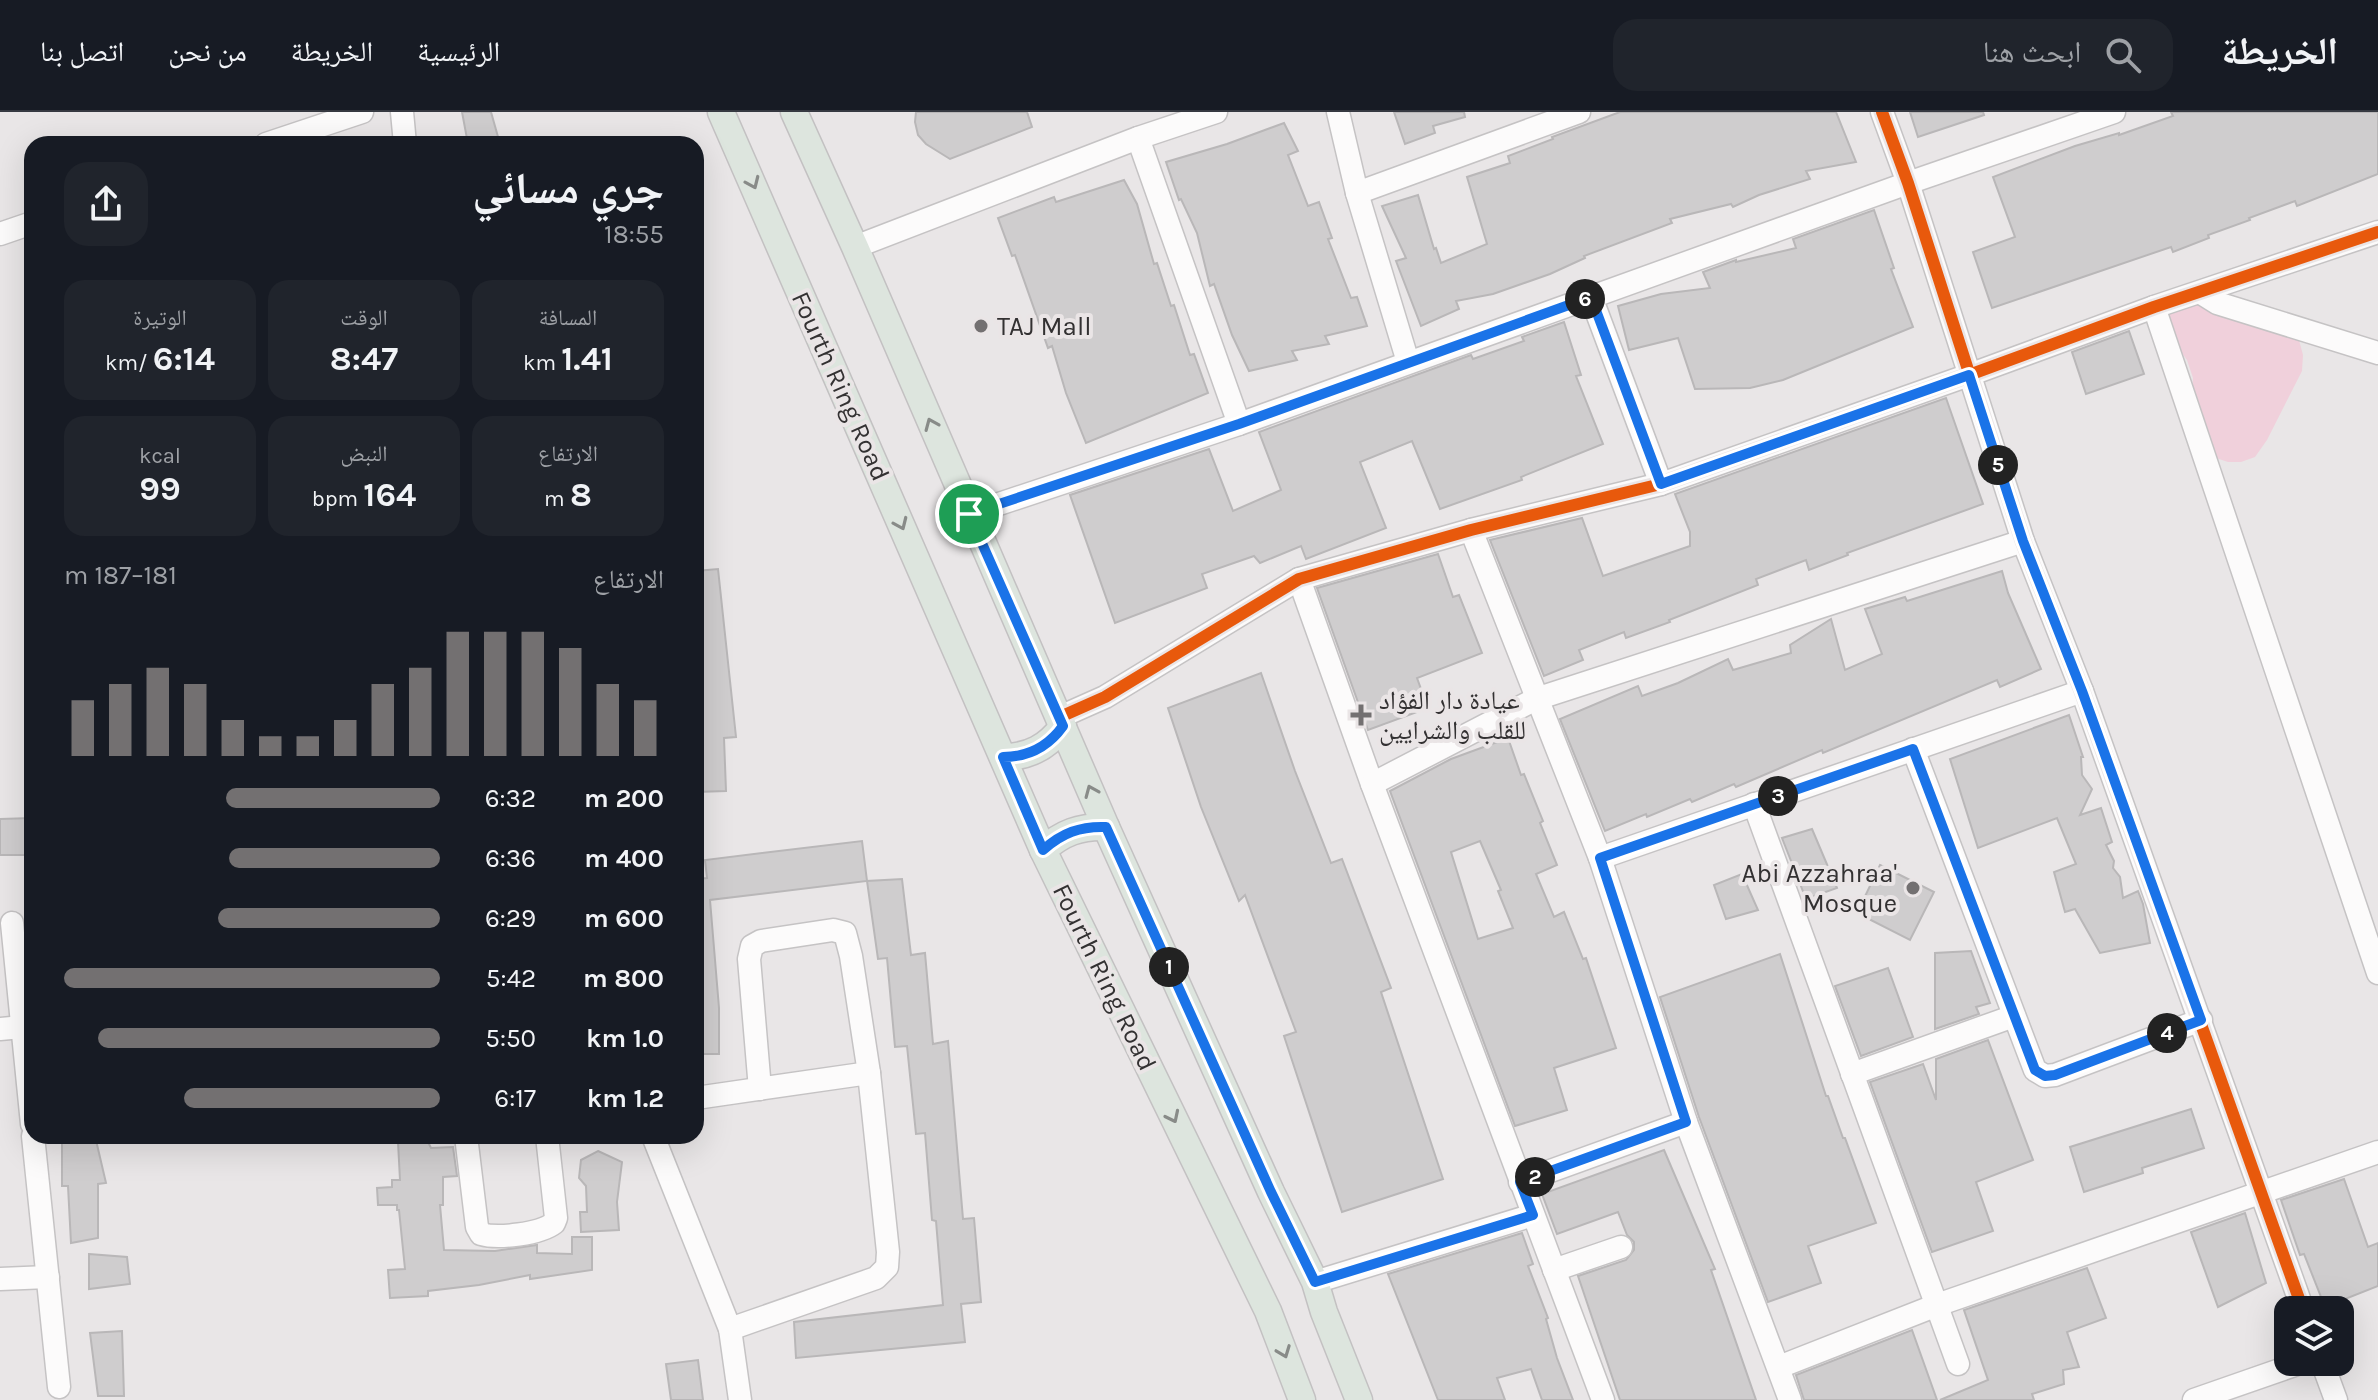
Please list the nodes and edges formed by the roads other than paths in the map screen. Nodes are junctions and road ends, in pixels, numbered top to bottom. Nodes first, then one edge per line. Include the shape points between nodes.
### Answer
1 (362, 112) edge
2 (402, 112) edge
3 (721, 112) edge
4 (794, 112) edge
5 (1216, 112) edge
6 (1338, 112) edge
7 (1579, 112) edge
8 (1882, 112) edge
9 (2114, 112) edge
10 (2069, 119) edge
11 (290, 136) edge
12 (404, 136) edge
13 (1138, 138) junction
14 (1908, 183) junction
15 (1357, 193) junction
16 (24, 226) edge
17 (2378, 232) edge
18 (0, 234) edge
19 (855, 247) junction
20 (2201, 293) junction
21 (1591, 297) junction
22 (2154, 307) junction
23 (2378, 353) edge
24 (1408, 362) junction
25 (1969, 375) junction
26 (1239, 424) junction
27 (1661, 484) junction
28 (969, 514) junction
29 (1471, 530) junction
30 (2023, 541) junction
31 (1299, 579) junction
32 (2082, 691) junction
33 (1536, 699) junction
34 (1062, 722) junction
35 (1913, 749) junction
36 (1003, 757) junction
37 (1372, 784) junction
38 (1754, 804) junction
39 (1106, 827) junction
40 (1043, 850) junction
41 (1600, 858) junction
42 (12, 923) dead end
43 (2378, 972) edge
44 (2014, 1016) junction
45 (2201, 1020) junction
46 (11, 1028) edge
47 (869, 1073) junction
48 (1852, 1074) junction
49 (24, 1087) edge
50 (760, 1089) junction
51 (704, 1097) edge
52 (1686, 1122) junction
53 (34, 1144) edge
54 (467, 1144) edge
55 (548, 1144) edge
56 (656, 1144) edge
57 (2378, 1152) edge
58 (1520, 1182) junction
59 (2260, 1192) junction
60 (1533, 1215) junction
61 (1621, 1247) dead end
62 (1554, 1270) junction
63 (48, 1277) junction
64 (0, 1279) edge
65 (1315, 1282) junction
66 (2298, 1296) edge
67 (1937, 1305) junction
68 (730, 1329) junction
69 (1958, 1364) dead end
70 (1779, 1367) junction
71 (2274, 1372) edge
72 (2327, 1376) edge
73 (59, 1387) dead end
74 (740, 1400) edge
75 (1302, 1400) edge
76 (1359, 1400) edge
77 (1603, 1400) edge
78 (1790, 1400) edge
79 (2194, 1400) edge
80 (2336, 1400) edge

1 - 11 street
2 - 12 street
3 -> 36 main road, Fourth Ring Road
4 - 19 main road
5 - 13 street
6 - 15 street
7 - 15 street
8 - 14 street
9 - 10 street
10 - 14 street
13 - 19 street
13 - 26 street
14 - 21 street
14 - 25 street
15 - 24 street
16 - 18 street
17 - 20 street
28 -> 19 main road
20 - 22 street
20 - 23 street via 2217,303
21 - 24 street
21 - 27 street
22 - 25 street
22 - 43 street
24 - 26 street
25 - 27 street
25 - 30 street
26 - 28 street
27 - 29 street
28 - 34 main road
29 - 31 street
29 - 33 street
30 - 32 street
30 - 33 street
31 - 34 street
31 - 37 street
32 - 35 street
32 - 45 street
33 - 37 street
33 - 41 street
34 - 36 main road via 1038,750
39 -> 34 main road
35 - 38 street
35 - 44 street
36 - 40 main road, Fourth Ring Road
37 - 58 street
38 - 41 street
38 - 48 street
39 - 40 main road via 1071,831
39 - 65 main road
40 -> 75 main road, Fourth Ring Road via 1268,1311
41 - 52 street
42 - 46 street
44 - 45 street via 2035,1070 2045,1076
44 - 48 street
45 - 59 street
46 - 49 street
47 - 50 street
47 - 50 street via 849,945 845,933 833,930 752,946
47 - 68 street via 887,1267 876,1278
48 - 67 street
50 - 51 street
52 - 58 street
52 - 70 street
53 - 63 street
54 - 55 street via 477,1227 492,1236 540,1231 554,1223
56 - 68 street
57 - 59 street
58 - 60 street
59 - 66 street
59 - 67 street
60 - 62 street
60 - 65 street
61 - 62 street
62 - 77 street
63 - 64 street
63 - 73 street
65 - 76 main road
67 - 69 street
67 - 70 street
68 - 74 street
70 - 78 street
71 - 79 street
72 - 80 street

